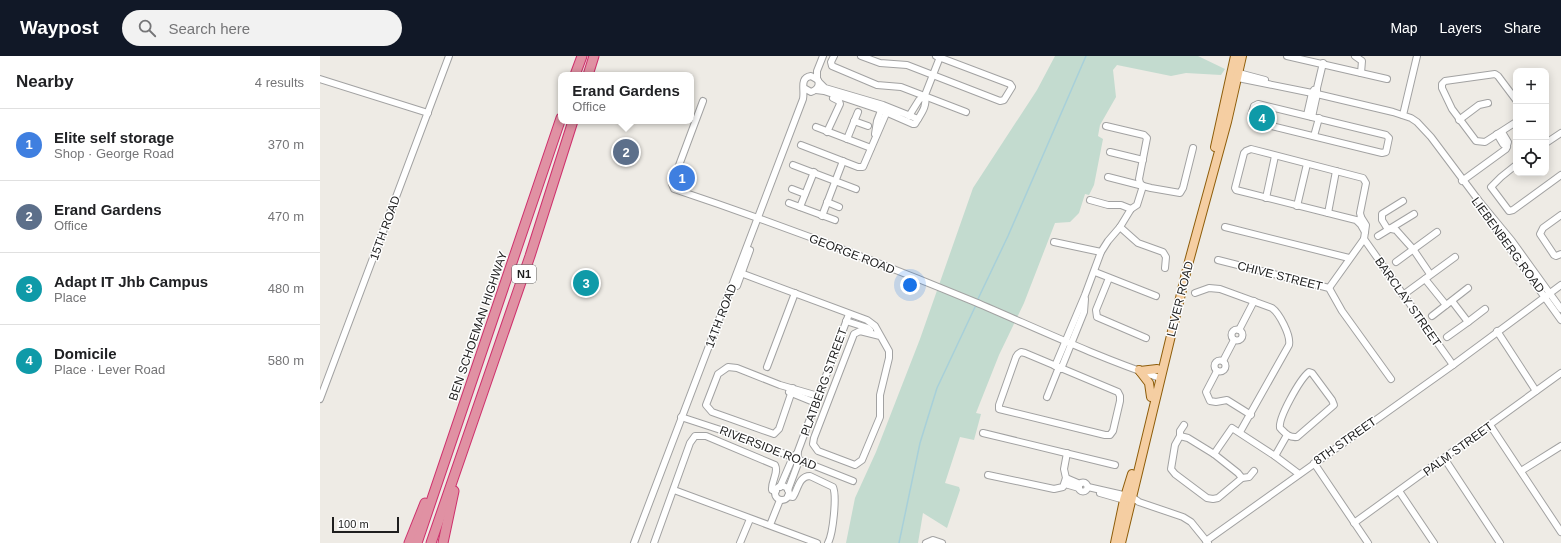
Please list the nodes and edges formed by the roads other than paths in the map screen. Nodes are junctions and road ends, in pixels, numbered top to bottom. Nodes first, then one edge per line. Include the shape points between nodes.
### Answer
1 (449, 56) edge
2 (582, 56) edge
3 (594, 56) edge
4 (820, 56) edge
5 (823, 56) edge
6 (834, 56) edge
7 (861, 56) edge
8 (1235, 56) edge
9 (1242, 56) edge
10 (1287, 56) edge
11 (1355, 56) edge
12 (1417, 56) edge
13 (938, 57) edge
14 (1323, 63) junction
15 (576, 72) edge
16 (589, 72) edge
17 (1234, 74) junction
18 (1360, 74) junction
19 (932, 75) junction
20 (810, 76) junction
21 (320, 79) edge
22 (1387, 79) dead end
23 (818, 80) junction
24 (804, 88) junction
25 (814, 90) junction
26 (1315, 92) junction
27 (826, 95) dead end
28 (925, 95) junction
29 (1513, 96) edge
30 (851, 100) junction
31 (703, 101) dead end
32 (1488, 104) dead end
33 (885, 109) junction
34 (858, 112) dead end
35 (966, 112) dead end
36 (428, 113) junction
37 (1402, 115) junction
38 (909, 116) junction
39 (1313, 117) junction
40 (824, 118) dead end
41 (918, 119) junction
42 (1459, 120) junction
43 (854, 121) junction
44 (831, 122) junction
45 (559, 124) edge
46 (572, 124) edge
47 (1513, 124) edge
48 (868, 126) dead end
49 (1106, 126) dead end
50 (816, 127) dead end
51 (827, 132) junction
52 (1500, 133) junction
53 (1561, 133) edge
54 (1314, 136) junction
55 (847, 139) junction
56 (1549, 141) edge
57 (802, 145) dead end
58 (872, 148) junction
59 (1193, 148) dead end
60 (1110, 152) dead end
61 (1275, 156) junction
62 (1143, 160) junction
63 (843, 161) junction
64 (793, 164) dead end
65 (1307, 164) junction
66 (1513, 167) edge
67 (1336, 171) junction
68 (814, 172) junction
69 (1561, 175) edge
70 (1108, 176) dead end
71 (835, 180) junction
72 (1462, 180) junction
73 (1143, 186) junction
74 (856, 188) dead end
75 (792, 189) dead end
76 (805, 194) junction
77 (1266, 198) junction
78 (1090, 200) dead end
79 (1403, 201) dead end
80 (827, 202) junction
81 (789, 203) dead end
82 (1297, 206) junction
83 (800, 207) junction
84 (839, 207) dead end
85 (1131, 209) junction
86 (1328, 213) junction
87 (1414, 214) dead end
88 (1561, 215) edge
89 (822, 216) junction
90 (759, 219) junction
91 (1359, 219) junction
92 (835, 220) dead end
93 (1120, 227) junction
94 (1225, 227) dead end
95 (1390, 229) junction
96 (1437, 232) dead end
97 (1378, 236) dead end
98 (1364, 239) junction
99 (1054, 242) dead end
100 (1413, 249) junction
101 (1101, 252) junction
102 (1561, 254) edge
103 (1455, 257) dead end
104 (1349, 258) junction
105 (1218, 260) dead end
106 (1396, 262) dead end
107 (1165, 268) dead end
108 (740, 272) junction
109 (1095, 272) junction
110 (1430, 274) junction
111 (1109, 278) junction
112 (1425, 279) junction
113 (1542, 282) junction
114 (1561, 285) edge
115 (1328, 288) junction
116 (1468, 288) dead end
117 (1561, 289) edge
118 (795, 293) junction
119 (1195, 293) dead end
120 (1403, 295) junction
121 (1156, 296) dead end
122 (1548, 296) junction
123 (1561, 300) edge
124 (1254, 301) junction
125 (1452, 301) junction
126 (1561, 304) edge
127 (1446, 305) junction
128 (1485, 309) dead end
129 (1561, 310) edge
130 (849, 314) junction
131 (1432, 316) dead end
132 (1561, 320) edge
133 (846, 321) junction
134 (1468, 322) junction
135 (1498, 332) junction
136 (872, 333) junction
137 (880, 336) junction
138 (1447, 337) dead end
139 (1146, 338) dead end
140 (1069, 343) junction
141 (1453, 365) junction
142 (767, 367) dead end
143 (1058, 367) junction
144 (1140, 371) junction
145 (1561, 373) edge
146 (1158, 375) junction
147 (1391, 379) dead end
148 (792, 390) junction
149 (1536, 391) junction
150 (818, 396) junction
151 (1047, 397) dead end
152 (1151, 397) junction
153 (320, 399) edge
154 (816, 403) junction
155 (1251, 415) junction
156 (683, 417) junction
157 (459, 420) junction
158 (1184, 425) dead end
159 (1490, 425) junction
160 (470, 426) junction
161 (1240, 432) junction
162 (983, 433) dead end
163 (1287, 435) junction
164 (1180, 436) junction
165 (1561, 446) edge
166 (1067, 453) junction
167 (1214, 454) junction
168 (1275, 456) junction
169 (795, 458) junction
170 (1444, 458) junction
171 (1314, 463) junction
172 (1115, 465) dead end
173 (1523, 469) junction
174 (787, 471) junction
175 (1254, 471) dead end
176 (794, 473) junction
177 (1299, 474) junction
178 (988, 475) dead end
179 (1242, 478) junction
180 (853, 481) dead end
181 (1065, 481) junction
182 (778, 489) junction
183 (674, 490) junction
184 (1399, 491) junction
185 (788, 493) junction
186 (1128, 499) junction
187 (780, 500) junction
188 (750, 518) junction
189 (1354, 523) junction
190 (770, 525) junction
191 (1561, 532) edge
192 (1207, 542) edge
193 (409, 543) edge
194 (418, 543) edge
195 (431, 543) edge
196 (442, 543) edge
197 (634, 543) edge
198 (638, 543) edge
199 (654, 543) edge
200 (740, 543) edge
201 (817, 543) edge
202 (828, 543) edge
203 (926, 543) edge
204 (942, 543) edge
205 (1115, 543) edge
206 (1121, 543) edge
207 (1368, 543) edge
208 (1434, 543) edge
209 (1500, 543) edge

1 - 36 street, 15TH ROAD
2 - 15 highway
3 - 16 highway
4 - 20 street
5 - 23 street via 817,71
6 - 28 street via 832,66 877,85 901,87
7 - 19 street via 880,63 907,65
8 - 17 main road, LEVER ROAD
9 - 17 main road, LEVER ROAD
10 - 14 street
11 - 18 street via 1362,61
12 - 37 street
13 - 19 street
13 - 19 street via 1010,84 1012,87 1002,101
14 - 18 street
14 - 26 street
17 - 26 street, LIEBENBERG ROAD
17 - 146 main road, LEVER ROAD via 1227,122
18 - 22 street
19 - 28 street
20 - 23 street
20 - 24 street via 803,81
21 - 36 street
23 - 25 street
23 - 30 street via 824,88
24 - 25 street
24 - 90 street, 14TH ROAD via 803,99
25 - 30 street
25 - 90 street, 14TH ROAD via 805,103
26 - 37 street, LIEBENBERG ROAD
26 - 39 street
27 - 44 street via 840,102
28 - 35 street
28 - 38 street
28 - 41 street via 926,106
29 - 42 street via 1495,74 1445,81 1442,88
30 - 33 street
31 - 90 street, GEORGE ROAD via 672,187
32 - 42 street via 1480,104
33 - 38 street
33 - 41 street via 914,125
33 - 58 street via 877,121
34 - 43 street
36 - 153 street, 15TH ROAD
37 - 72 street, LIEBENBERG ROAD via 1422,126
38 - 41 street
39 - 54 street
39 - 54 street via 1258,104 1254,106 1251,116 1252,120 1259,123
39 - 54 street via 1389,138 1386,152 1382,153
40 - 44 street
42 - 52 street via 1478,142 1485,142
43 - 48 street
43 - 55 street
44 - 51 street
45 - 157 highway, BEN SCHOEMAN HIGHWAY / N1
46 - 160 highway, N1 via 530,256
47 - 52 street
49 - 62 street via 1148,138
50 - 51 street
51 - 55 street
52 - 72 street via 1503,144 1507,147 1505,150
53 - 56 street
55 - 58 street
57 - 63 street
58 - 63 street via 863,167
59 - 73 street via 1181,192
60 - 62 street
61 - 65 street
61 - 77 street
61 - 77 street via 1251,149 1246,151 1235,188
62 - 73 street via 1139,181
63 - 71 street
64 - 68 street
65 - 67 street
65 - 82 street
66 - 69 street via 1491,186 1510,212
67 - 86 street
67 - 91 street via 1366,181
68 - 71 street
68 - 76 street
70 - 73 street
71 - 74 street
71 - 80 street
72 - 113 street, LIEBENBERG ROAD
72 - 122 street, LIEBENBERG ROAD
73 - 85 street via 1138,204
75 - 76 street
76 - 83 street
77 - 82 street
78 - 85 street
79 - 95 street via 1381,216
80 - 84 street
80 - 89 street
81 - 83 street
82 - 86 street
83 - 89 street
85 - 93 street
86 - 91 street
87 - 95 street
88 - 102 street via 1543,228 1540,234 1554,255
89 - 92 street
90 - 108 street, 14TH ROAD
90 - 140 street, GEORGE ROAD via 974,302
91 - 98 street via 1366,225
93 - 101 street
93 - 107 street via 1138,243 1163,252 1166,257
94 - 104 street
95 - 97 street
95 - 100 street via 1396,230
96 - 100 street
98 - 104 street
98 - 120 street, BARCLAY STREET
99 - 101 street
100 - 106 street
100 - 110 street
101 - 109 street
103 - 110 street
104 - 115 street
105 - 115 street, CHIVE STREET
108 - 118 street
108 - 156 street, 14TH ROAD
109 - 111 street
109 - 140 street via 1085,295 1084,312
110 - 112 street
111 - 121 street
111 - 139 street via 1096,310 1096,317
112 - 120 street
112 - 127 street
113 - 114 street via 1548,286
113 - 122 street, LIEBENBERG ROAD
114 - 122 street, 8TH STREET
115 - 147 street, CHIVE STREET
116 - 125 street
117 - 122 street, 8TH STREET
118 - 130 street
118 - 142 street
119 - 124 street via 1215,288
120 - 141 street, BARCLAY STREET
122 - 129 street, LIEBENBERG ROAD
122 - 132 street, LIEBENBERG ROAD
122 - 135 street, 8TH STREET
123 - 126 street
124 - 155 street via 1276,311 1290,342
124 - 155 street via 1239,330 1242,337 1240,340 1234,340 1223,361 1226,368 1217,371 1206,392 1210,401 1227,400
125 - 127 street
125 - 134 street
127 - 131 street
128 - 134 street
130 - 133 street, PLATBERG STREET
130 - 137 street via 873,324
133 - 136 street via 869,328
133 - 150 street, PLATBERG STREET
134 - 138 street
135 - 141 street, 8TH STREET
135 - 149 street
136 - 137 street
136 - 137 street via 860,331 854,334 814,438 815,448 821,453 855,465 862,460 880,417 880,395 889,354
140 - 143 street
140 - 144 street, GEORGE ROAD
141 - 171 street, 8TH STREET
143 - 143 street via 1119,393 1120,401 1110,435 999,409 1018,354 1025,353
143 - 151 street
144 - 146 main road
144 - 152 main road via 1149,383
145 - 149 street, PALM STREET
146 - 152 main road, LEVER ROAD
146 - 186 main road, LEVER ROAD
148 - 148 street via 737,368 728,367 718,374 706,405 712,412 774,434 779,429
148 - 150 street
148 - 154 street
149 - 159 street, PALM STREET
150 - 154 street, PLATBERG STREET
152 - 186 main road, LEVER ROAD
154 - 169 street, PLATBERG STREET
155 - 161 street
156 - 169 street, RIVERSIDE ROAD
156 - 197 street, 14TH ROAD
156 - 198 street, 14TH ROAD
157 - 193 highway
157 - 194 highway, BEN SCHOEMAN HIGHWAY / N1
158 - 164 street
159 - 170 street, PALM STREET
159 - 173 street
160 - 195 highway, N1
160 - 196 highway
161 - 167 street via 1232,428
161 - 168 street
162 - 166 street
163 - 163 street via 1280,428 1281,420 1299,383 1311,372 1334,405 1297,437
163 - 168 street
164 - 167 street
164 - 179 street via 1175,445 1172,471 1207,498 1218,498
165 - 173 street
166 - 172 street
166 - 181 street
167 - 179 street
168 - 177 street
169 - 174 street
169 - 176 street
169 - 180 street, RIVERSIDE ROAD
170 - 184 street, PALM STREET
170 - 209 street
171 - 177 street, 8TH STREET
171 - 189 street
173 - 191 street
174 - 176 street
174 - 182 street
175 - 179 street via 1249,477
176 - 185 street
177 - 192 street, 8TH STREET
178 - 181 street via 1054,489 1061,488
181 - 186 street via 1080,486 1086,483 1087,488
182 - 183 street via 772,490 777,472 775,465 698,435 690,443
182 - 185 street via 785,487
182 - 187 street via 776,497
183 - 188 street
183 - 199 street
184 - 189 street, PALM STREET
184 - 208 street
185 - 187 street
185 - 202 street via 793,497 801,479 806,476 833,487 832,534
186 - 192 street via 1188,520
186 - 205 main road, LEVER ROAD
186 - 206 main road, LEVER ROAD
187 - 190 street
188 - 190 street
188 - 200 street
189 - 207 street
190 - 201 street
203 - 204 street via 933,540

